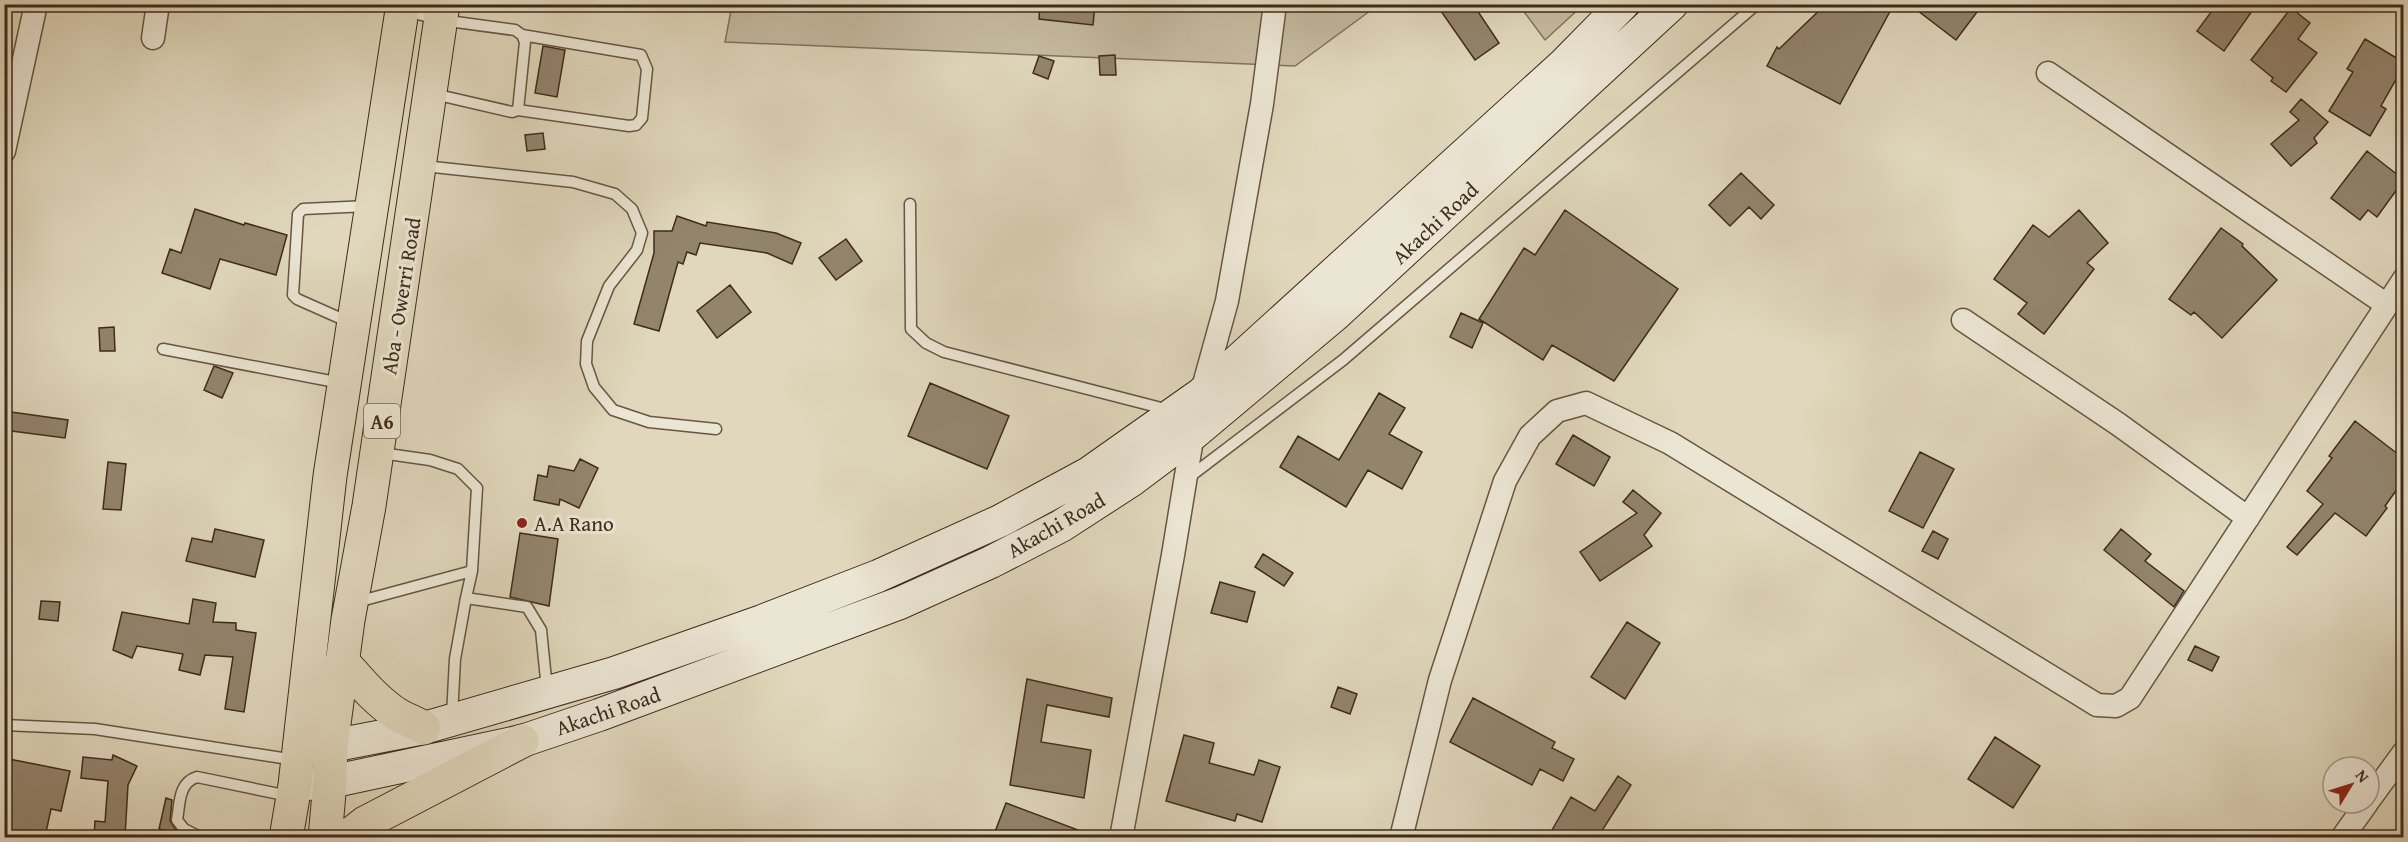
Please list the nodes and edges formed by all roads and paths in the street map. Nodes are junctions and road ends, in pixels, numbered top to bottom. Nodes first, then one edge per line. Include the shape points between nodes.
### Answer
1 (36, 4) edge
2 (158, 4) edge
3 (1275, 4) edge
4 (1623, 4) edge
5 (1672, 4) edge
6 (1757, 4) edge
7 (403, 8) edge
8 (442, 12) edge
9 (522, 35) junction
10 (153, 38) dead end
11 (2048, 73) dead end
12 (430, 93) junction
13 (518, 110) junction
14 (4, 151) edge
15 (420, 166) junction
16 (910, 204) dead end
17 (372, 206) junction
18 (2403, 279) edge
19 (2387, 304) junction
20 (1963, 320) dead end
21 (354, 324) junction
22 (163, 349) dead end
23 (345, 383) junction
24 (1190, 414) junction
25 (716, 429) dead end
26 (377, 453) junction
27 (1186, 479) junction
28 (2248, 518) junction
29 (472, 571) junction
30 (466, 598) junction
31 (351, 604) junction
32 (342, 662) junction
33 (547, 692) junction
34 (438, 724) junction
35 (4, 725) edge
36 (522, 741) junction
37 (2403, 752) edge
38 (303, 766) junction
39 (330, 782) junction
40 (2381, 783) edge
41 (2358, 815) edge
42 (202, 837) edge
43 (286, 837) edge
44 (325, 837) edge
45 (346, 837) edge
46 (1120, 837) edge
47 (1401, 837) edge
48 (2342, 837) edge

1 - 14 street
2 - 10 street
3 - 24 street via 1262,104 1227,301
4 - 24 main road, Akachi Road
5 - 24 main road, Akachi Road via 1343,307
6 - 27 lane via 1342,360
7 - 8 lane
7 - 17 highway, Aba - Owerri Road / A6
8 - 9 lane
8 - 12 highway, Aba - Owerri Road / A6
9 - 13 lane via 525,42
9 - 13 lane via 641,55 647,69 642,118 636,125
11 - 19 street
12 - 13 lane via 512,112
12 - 15 highway, Aba - Owerri Road / A6
15 - 25 lane via 573,182 615,194 632,209 642,233 637,250 609,286 588,341 586,364 594,387 613,410 649,422
15 - 26 highway, Aba - Owerri Road / A6
16 - 24 lane via 911,329 926,343 944,352
17 - 21 highway, Aba - Owerri Road / A6
17 - 21 lane via 303,209 298,214 293,295
18 - 19 street
19 - 28 street
20 - 28 street via 2118,424
21 - 23 highway, Aba - Owerri Road / A6
22 - 23 lane
23 - 38 highway, Aba - Owerri Road / A6 via 330,476
24 - 27 street
24 - 33 main road, Akachi Road via 1000,521 888,572 720,636
24 - 36 main road, Akachi Road via 1132,480 1061,526 991,562 900,603
26 - 29 lane via 430,460 458,469 477,488
26 - 31 highway, Aba - Owerri Road / A6
27 - 46 street
28 - 47 street via 2130,698 2116,706 2097,705 1670,443 1586,403 1557,411 1530,436 1504,481 1440,680
29 - 30 lane
29 - 31 lane
30 - 33 lane via 527,607 541,630
30 - 34 lane
31 - 32 highway, Aba - Owerri Road / A6
32 - 34 highway via 368,691 400,716
32 - 38 highway, Aba - Owerri Road / A6
33 - 34 main road, Akachi Road
34 - 38 main road, Akachi Road
35 - 38 lane via 95,729
36 - 39 main road, Akachi Road
36 - 45 highway via 365,823
37 - 40 street
38 - 39 highway, Aba - Owerri Road / A6
38 - 42 lane via 188,780 182,789 177,820 184,829
38 - 43 highway, Aba - Owerri Road / A6
39 - 44 highway, Aba - Owerri Road / A6
41 - 48 street

